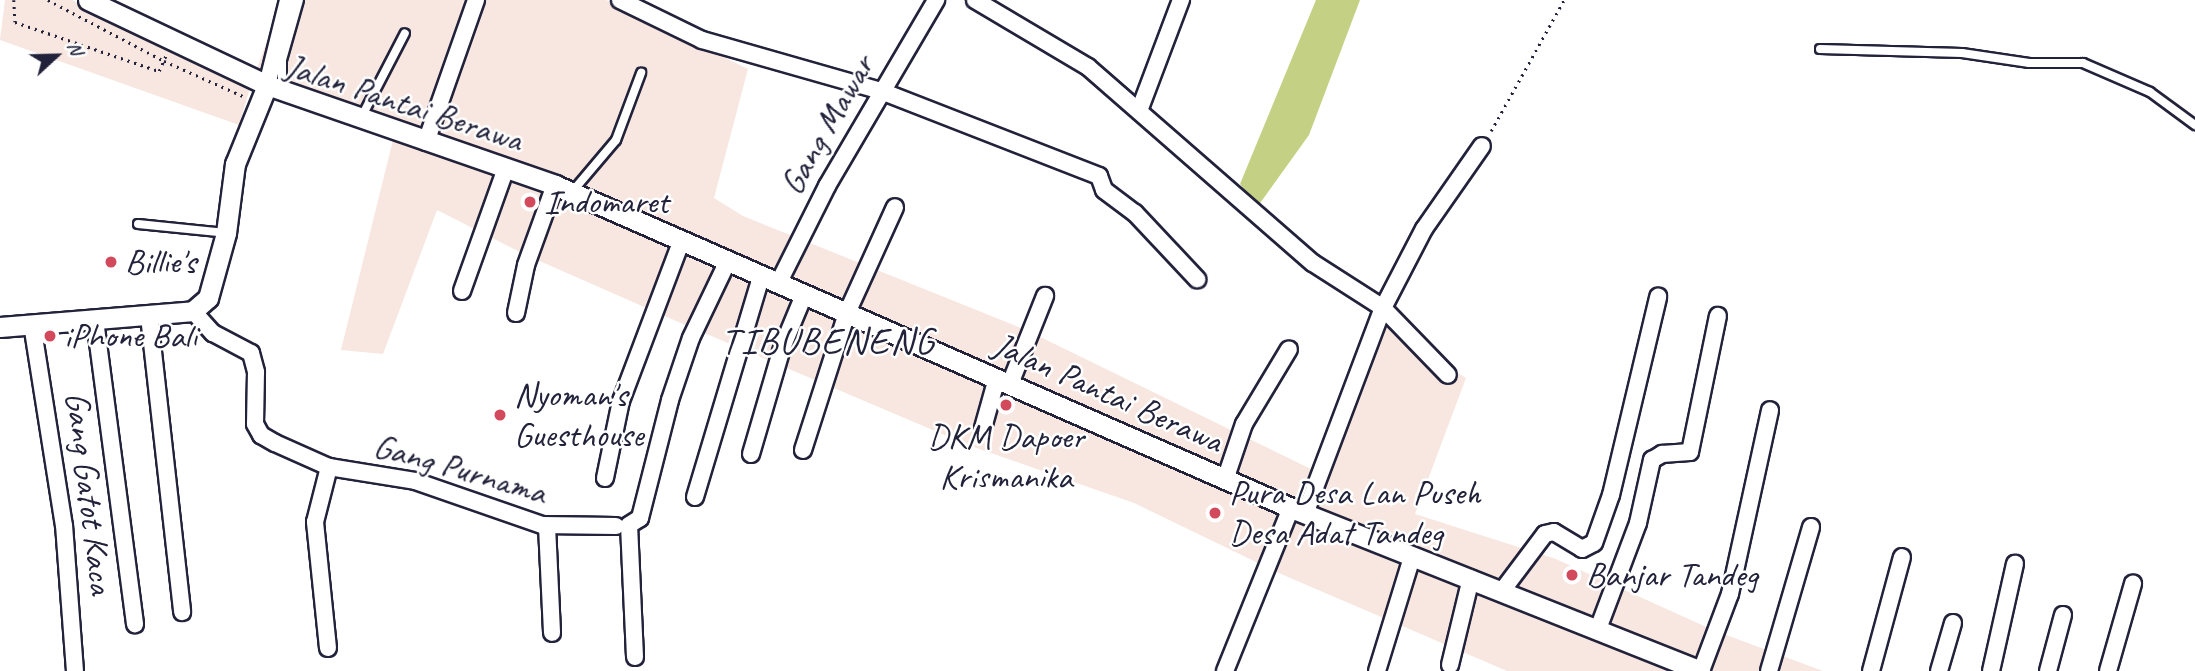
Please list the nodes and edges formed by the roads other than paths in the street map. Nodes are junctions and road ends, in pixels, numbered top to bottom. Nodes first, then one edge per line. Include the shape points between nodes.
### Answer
1 (88, 0) edge
2 (288, 0) edge
3 (299, 0) edge
4 (476, 0) edge
5 (620, 0) edge
6 (936, 0) edge
7 (975, 0) edge
8 (1181, 0) edge
9 (648, 6) edge
10 (114, 7) edge
11 (405, 33) dead end
12 (1820, 49) dead end
13 (641, 73) dead end
14 (881, 90) junction
15 (269, 93) junction
16 (1139, 111) junction
17 (360, 119) junction
18 (2195, 125) edge
19 (426, 142) junction
20 (1482, 146) road end
21 (506, 168) junction
22 (563, 189) junction
23 (895, 207) dead end
24 (138, 224) dead end
25 (226, 233) junction
26 (681, 242) junction
27 (727, 263) junction
28 (1196, 279) dead end
29 (769, 280) junction
30 (462, 291) dead end
31 (804, 295) junction
32 (1045, 296) dead end
33 (1658, 297) dead end
34 (1383, 308) junction
35 (193, 311) junction
36 (516, 313) dead end
37 (847, 313) junction
38 (149, 316) junction
39 (1718, 316) dead end
40 (95, 320) junction
41 (32, 324) junction
42 (0, 327) edge
43 (1289, 349) dead end
44 (1448, 375) dead end
45 (1004, 381) junction
46 (1770, 410) dead end
47 (983, 428) dead end
48 (803, 450) dead end
49 (751, 454) dead end
50 (329, 467) junction
51 (604, 478) dead end
52 (1225, 480) junction
53 (695, 497) dead end
54 (1298, 511) junction
55 (547, 526) junction
56 (616, 526) dead end
57 (1811, 527) dead end
58 (1412, 557) junction
59 (1902, 557) dead end
60 (2015, 564) dead end
61 (1471, 578) junction
62 (2133, 584) dead end
63 (1502, 591) junction
64 (182, 612) dead end
65 (2063, 615) dead end
66 (1953, 623) dead end
67 (135, 624) dead end
68 (1598, 628) junction
69 (552, 633) dead end
70 (328, 648) dead end
71 (635, 657) dead end
72 (1450, 665) dead end
73 (75, 671) edge
74 (1225, 671) edge
75 (1377, 671) edge
76 (1700, 671) edge
77 (1769, 671) edge
78 (1871, 671) edge
79 (1939, 671) edge
80 (1991, 671) edge
81 (2048, 671) edge
82 (2108, 671) edge

1 - 10 street
2 - 15 street
3 - 15 lane
4 - 19 street
5 - 9 street
6 - 14 street, Gang Mawar
7 - 16 street via 1088,67
8 - 16 street
9 - 14 street via 744,55
10 - 15 street via 167,52
11 - 17 lane
12 - 18 lane via 1962,53 2029,63 2083,63 2150,92
13 - 22 lane via 616,139 601,162
14 - 28 street via 1099,176 1104,190 1135,213
14 - 29 street, Gang Mawar
15 - 17 street, Jalan Pantai Berawa
15 - 25 street, Jalan Pantai Berawa via 235,164
16 - 34 street via 1313,263
17 - 19 street, Jalan Pantai Berawa
19 - 21 street, Jalan Pantai Berawa
20 - 34 street via 1424,229
21 - 22 street, Jalan Pantai Berawa
21 - 30 street
22 - 26 street, Jalan Pantai Berawa
22 - 36 street via 526,265
23 - 37 street
24 - 25 lane
25 - 35 street, Jalan Pantai Berawa via 213,289
26 - 27 street, Jalan Pantai Berawa
26 - 51 street via 621,401
27 - 29 street, Jalan Pantai Berawa
27 - 71 street via 691,338 640,519 629,525
29 - 31 street, Jalan Pantai Berawa
29 - 53 street, Gang Mawar
31 - 37 street, Jalan Pantai Berawa
31 - 49 street via 782,348
32 - 45 street
33 - 63 street via 1611,495 1594,543 1582,549 1554,532 1545,534
34 - 44 street
34 - 54 street
35 - 38 street
35 - 50 street, Gang Purnama via 213,332 251,353 255,424 261,435
37 - 45 street, Jalan Pantai Berawa
37 - 48 street
38 - 40 street
38 - 64 street
39 - 68 street via 1690,452 1662,454 1652,460 1638,523
40 - 41 street
40 - 67 street
41 - 42 street
41 - 73 street, Gang Gatot Kaca via 63,512
43 - 52 street via 1244,424
45 - 47 street
45 - 52 street, Jalan Pantai Berawa
46 - 76 street via 1730,594
50 - 55 street, Gang Purnama via 415,481
50 - 70 street, Gang Purnama via 315,522
52 - 54 street, Jalan Pantai Berawa
54 - 58 street, Jalan Pantai Berawa
54 - 74 street
55 - 56 street, Gang Purnama
55 - 69 street
57 - 77 street
58 - 61 street, Jalan Pantai Berawa
58 - 75 street
59 - 78 street
60 - 80 street
61 - 63 street, Jalan Pantai Berawa
61 - 72 street
62 - 82 street
63 - 68 street, Jalan Pantai Berawa
65 - 81 street
66 - 79 street
68 - 76 street, Jalan Pantai Berawa

